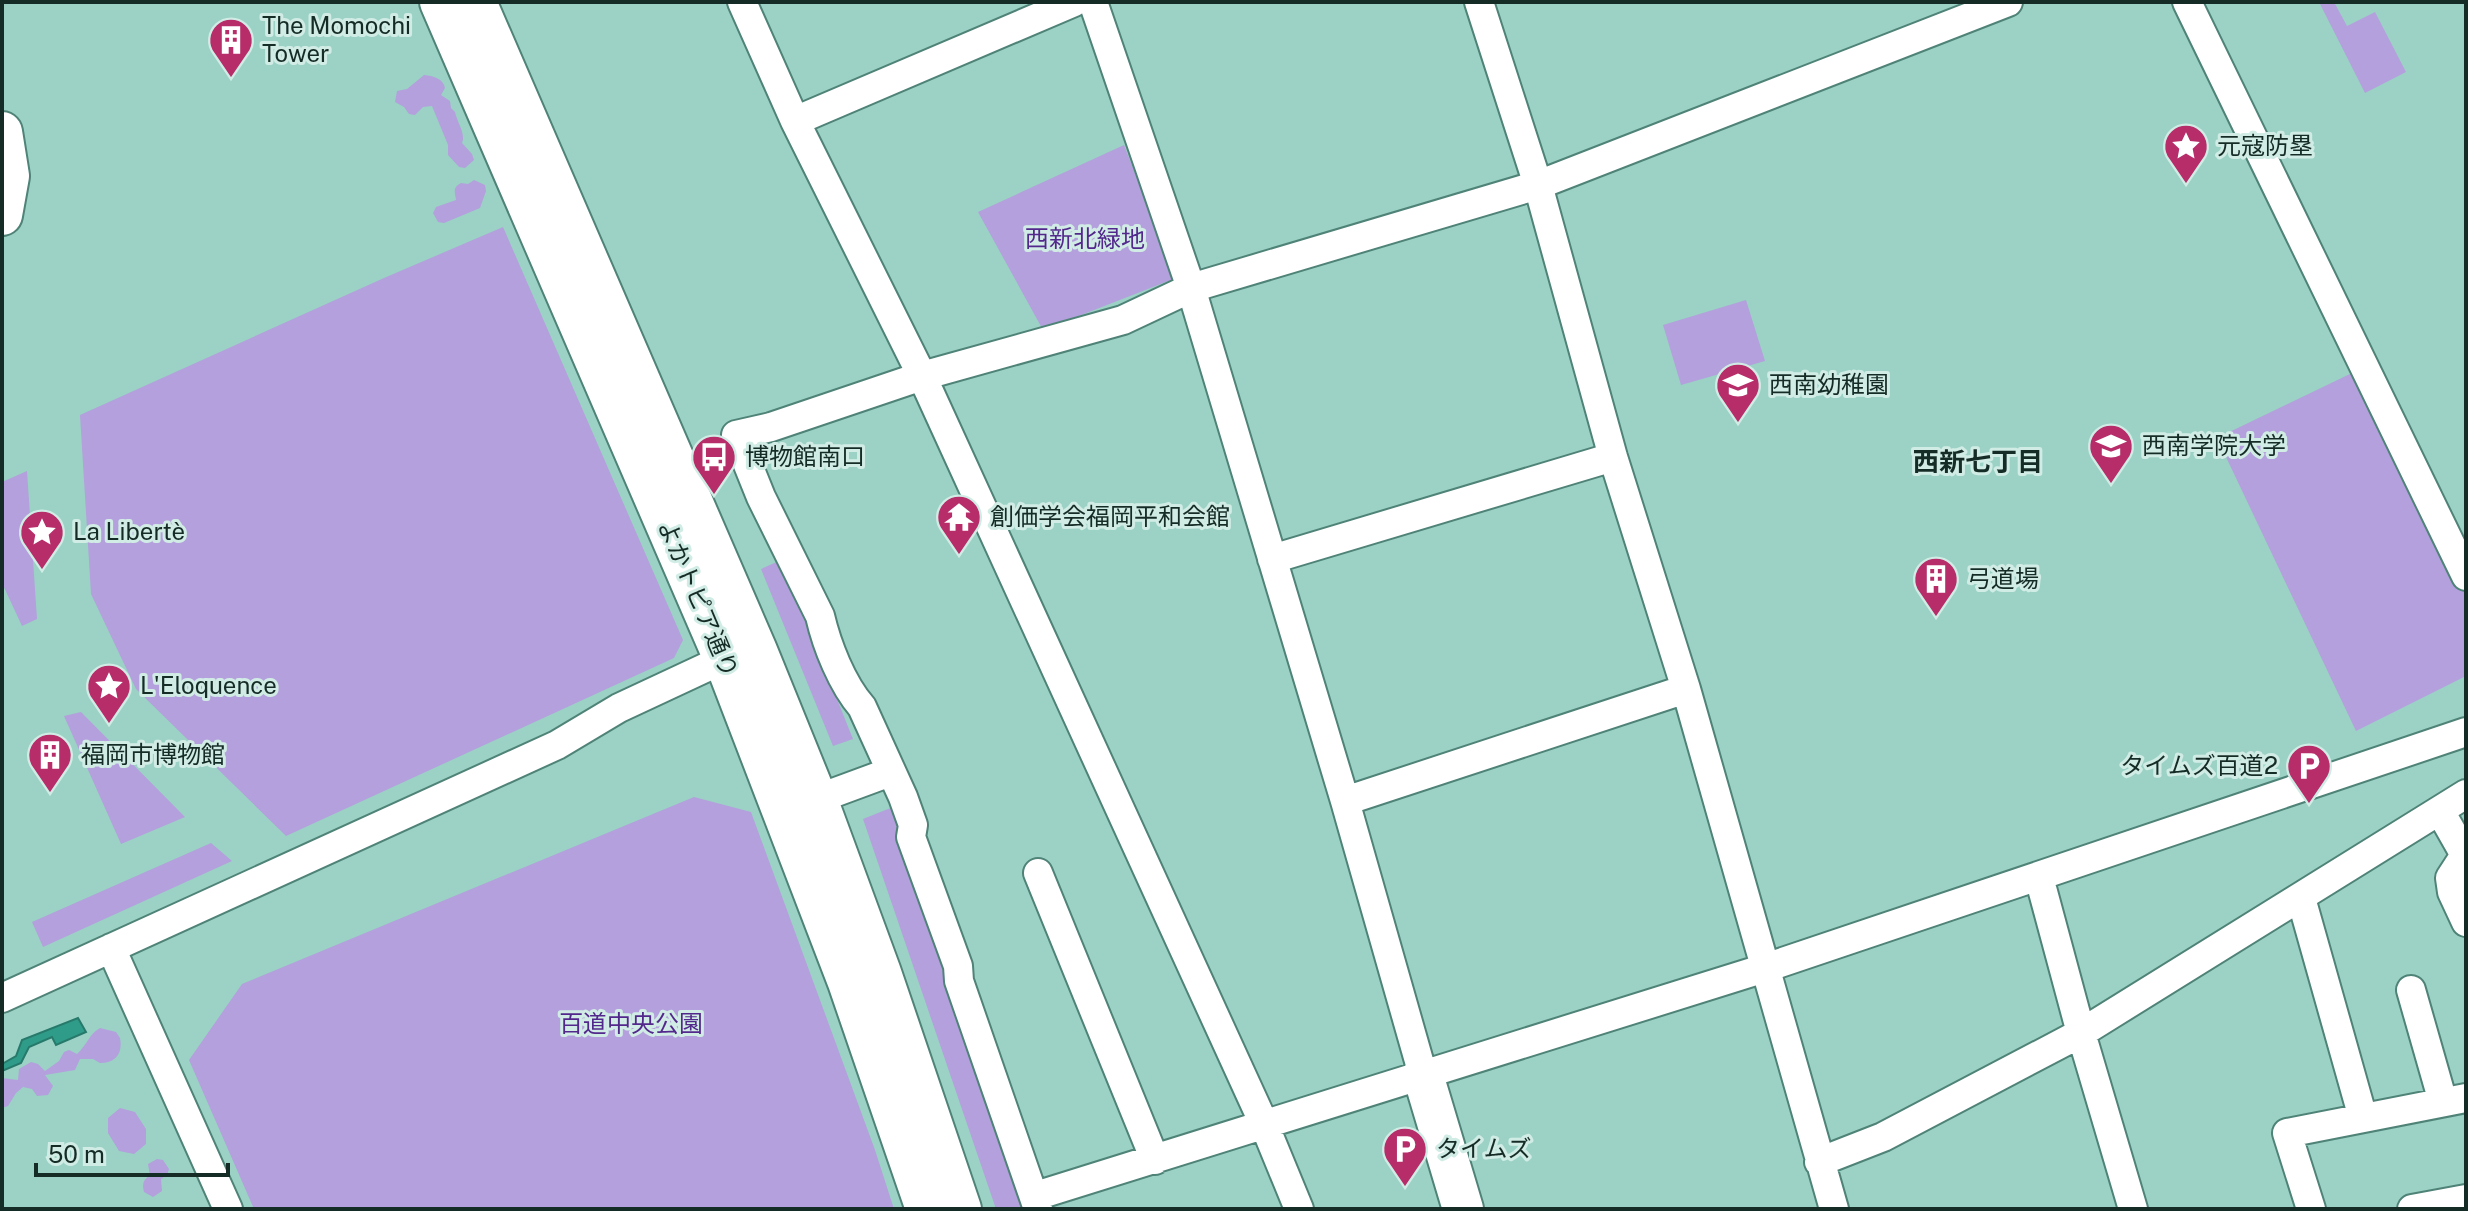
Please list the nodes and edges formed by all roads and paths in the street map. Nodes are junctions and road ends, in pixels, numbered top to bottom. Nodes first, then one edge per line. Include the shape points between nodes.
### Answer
1 (440, 2) edge
2 (476, 2) edge
3 (742, 2) edge
4 (1074, 2) edge
5 (1093, 2) edge
6 (1479, 2) edge
7 (2008, 2) edge
8 (2187, 2) edge
9 (795, 121) junction
10 (2, 132) edge
11 (1538, 185) junction
12 (2, 215) edge
13 (1191, 288) junction
14 (922, 376) junction
15 (1613, 457) junction
16 (1272, 559) junction
17 (2466, 576) edge
18 (724, 659) junction
19 (1686, 689) junction
20 (2466, 732) edge
21 (890, 772) junction
22 (2466, 794) edge
23 (817, 799) junction
24 (1345, 801) junction
25 (2440, 811) junction
26 (1038, 873) dead end
27 (2039, 877) junction
28 (2301, 898) junction
29 (2466, 922) edge
30 (111, 948) junction
31 (1765, 968) junction
32 (2411, 990) dead end
33 (2, 998) edge
34 (2081, 1033) junction
35 (1423, 1075) junction
36 (2454, 1100) edge
37 (2363, 1118) junction
38 (1264, 1124) junction
39 (1155, 1160) junction
40 (1819, 1162) junction
41 (1041, 1201) edge
42 (2455, 1203) edge
43 (228, 1209) edge
44 (926, 1209) edge
45 (961, 1209) edge
46 (1299, 1209) edge
47 (1463, 1209) edge
48 (1834, 1209) edge
49 (2133, 1209) edge
50 (2311, 1209) edge
51 (2412, 1209) edge

1 - 18 street, よかトピア通り
2 - 23 street, よかトピア通り
3 - 9 street
4 - 9 street
5 - 13 street
6 - 11 street
7 - 11 street
8 - 17 street
9 - 14 street
10 - 12 street via 9,176
11 - 13 street
11 - 15 street
13 - 14 street via 1123,320
13 - 16 street
14 - 21 street via 736,435
14 - 38 street
15 - 16 street
15 - 19 street
16 - 24 street
18 - 30 street via 619,708 557,745
18 - 44 street, よかトピア通り via 848,982
19 - 24 street
19 - 31 street
20 - 27 street
21 - 23 street
21 - 41 street via 913,825 915,851 959,981
22 - 25 street
23 - 45 street, よかトピア通り
24 - 35 street
25 - 28 street
25 - 29 street via 2465,855 2450,878
26 - 39 street
27 - 31 street
27 - 34 street
28 - 34 street
28 - 37 street
30 - 33 street
30 - 43 street
31 - 35 street
31 - 40 street
32 - 36 street
34 - 40 street via 1883,1137
34 - 49 street
35 - 38 street
35 - 47 street
36 - 37 street
37 - 50 street via 2287,1133
38 - 39 street
38 - 46 street
39 - 41 street
40 - 48 street
42 - 51 street

